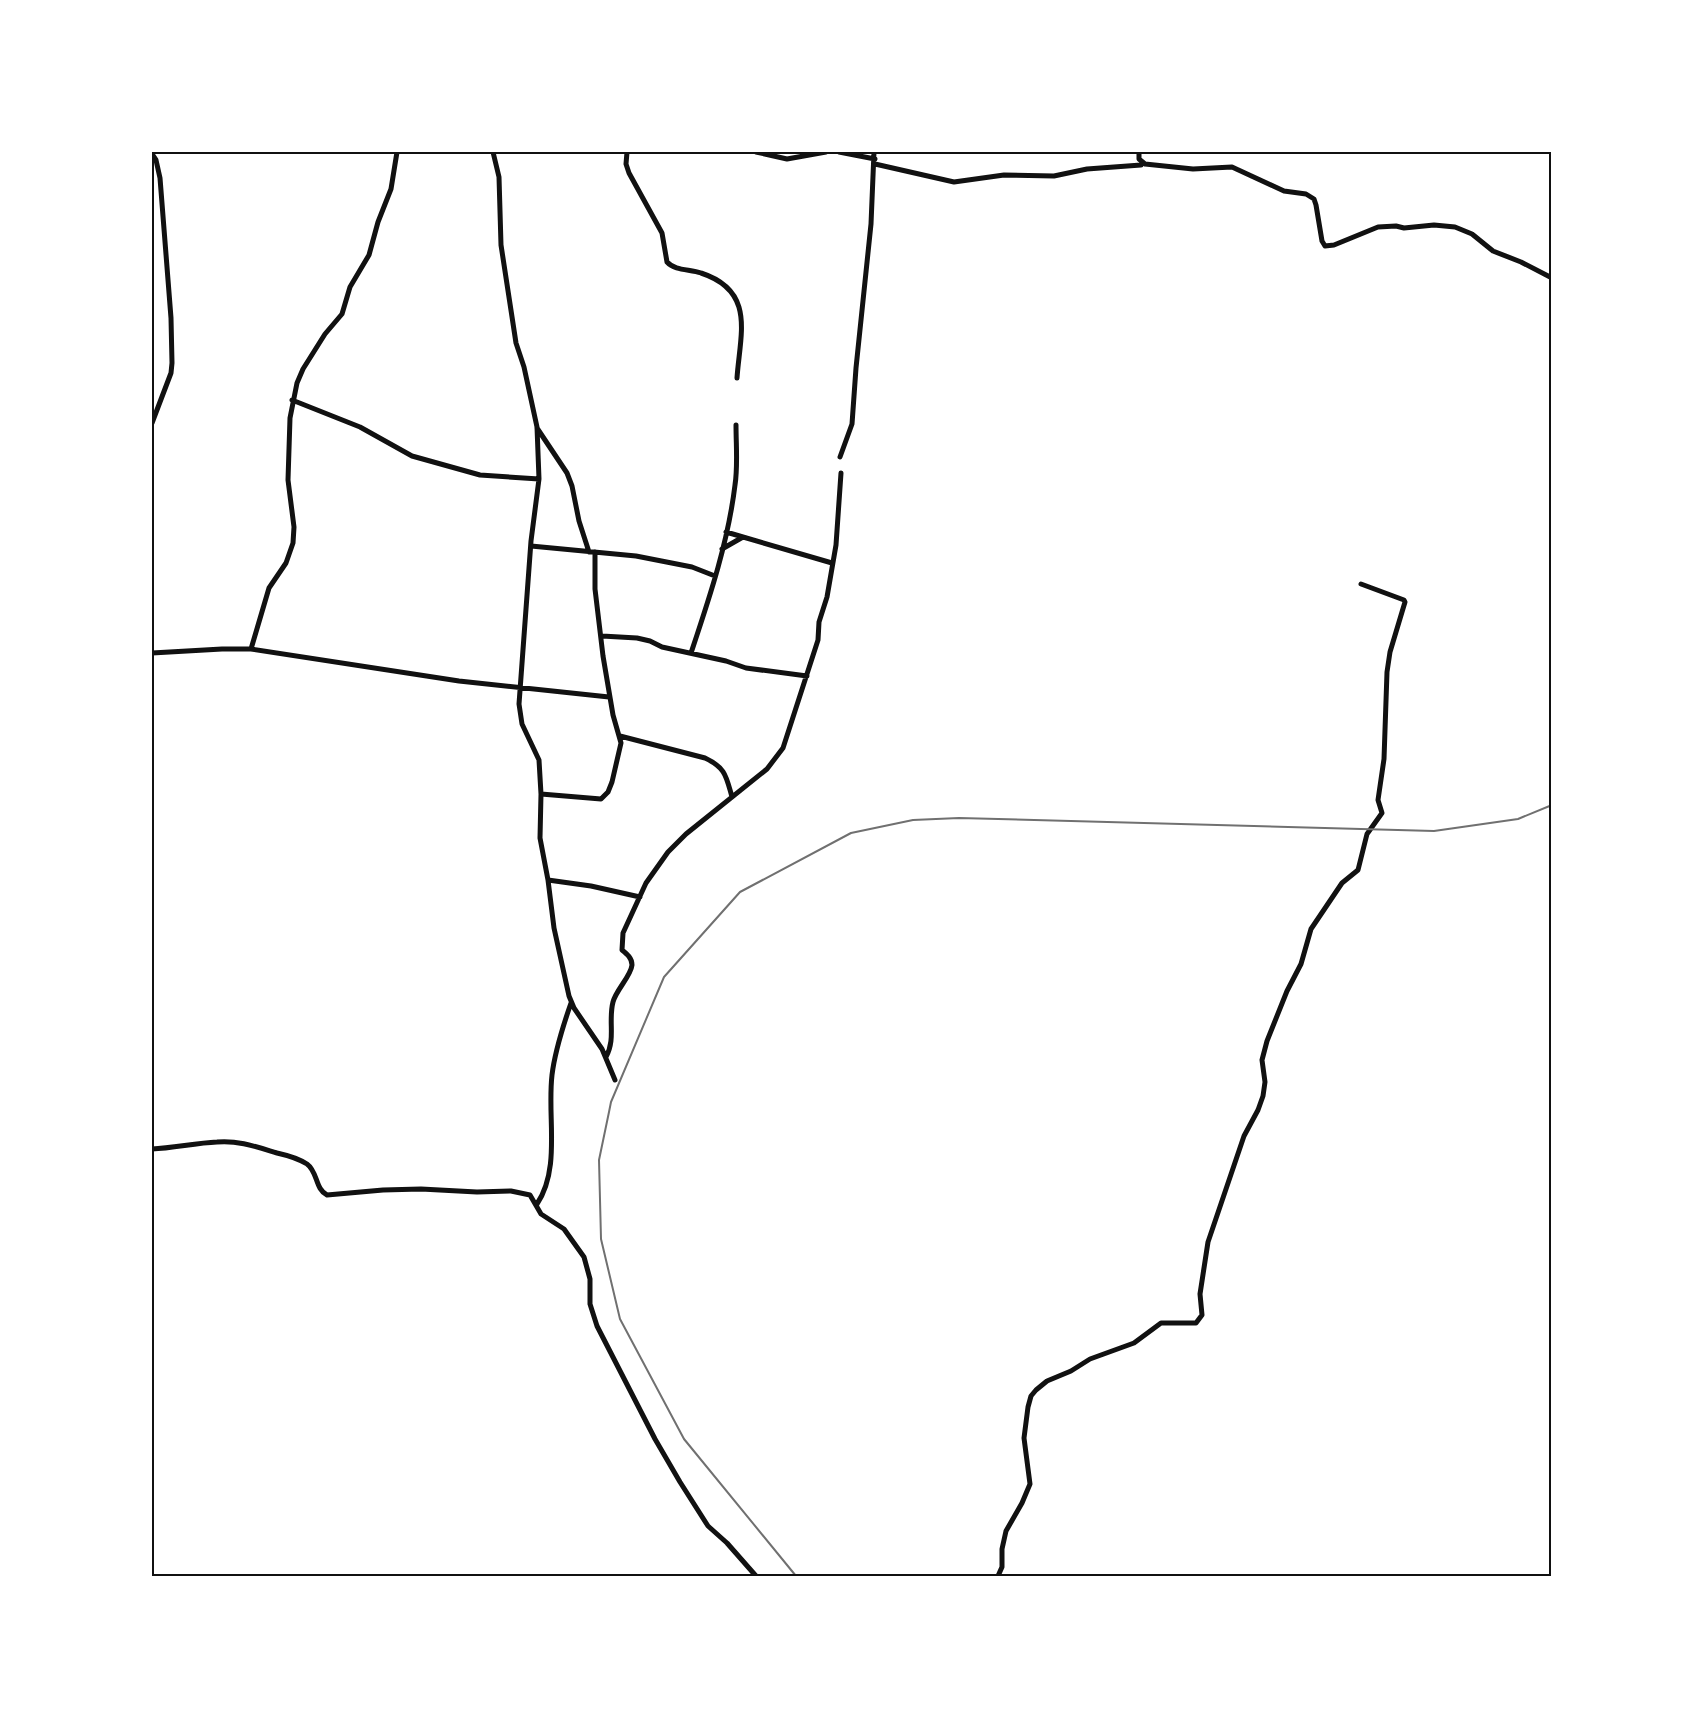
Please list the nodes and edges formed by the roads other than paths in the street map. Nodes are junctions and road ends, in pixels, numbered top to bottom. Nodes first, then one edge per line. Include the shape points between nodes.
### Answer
1 (398, 152) edge
2 (493, 152) edge
3 (627, 152) edge
4 (756, 152) edge
5 (826, 152) edge
6 (839, 152) edge
7 (874, 152) edge
8 (1139, 152) edge
9 (152, 154) edge
10 (875, 161) junction
11 (1141, 165) dead end
12 (1551, 278) edge
13 (737, 378) dead end
14 (292, 400) junction
15 (152, 423) edge
16 (736, 426) dead end
17 (537, 427) junction
18 (840, 457) dead end
19 (842, 473) dead end
20 (539, 479) junction
21 (726, 532) junction
22 (743, 537) junction
23 (531, 546) junction
24 (721, 550) junction
25 (592, 552) junction
26 (832, 563) junction
27 (715, 576) junction
28 (1361, 584) dead end
29 (602, 636) junction
30 (251, 650) junction
31 (152, 653) edge
32 (691, 653) junction
33 (807, 676) junction
34 (519, 688) junction
35 (609, 697) junction
36 (620, 736) junction
37 (541, 794) junction
38 (732, 796) junction
39 (548, 880) junction
40 (640, 897) junction
41 (571, 1003) junction
42 (606, 1057) junction
43 (615, 1080) dead end
44 (152, 1149) edge
45 (537, 1204) junction
46 (756, 1576) edge
47 (998, 1576) edge

1 - 14 street via 391,189 369,255 350,287 342,314 303,369
2 - 17 street via 499,177 500,239 516,343
3 - 13 street via 629,173 664,237 667,262 725,284 737,300 742,320
4 - 5 street via 787,159
6 - 10 street
7 - 10 street
8 - 12 street via 1139,159 1145,164 1193,169 1228,166 1284,191 1306,194 1316,205 1325,246 1378,227 1455,227 1472,234 1493,251
9 - 15 street via 160,178 172,363
10 - 11 street via 954,182 1004,175 1054,176
10 - 18 street via 852,424
14 - 20 street via 360,426 412,456 480,475
14 - 30 street via 288,480 293,543 286,563 269,588
16 - 21 street via 736,484
17 - 20 street
17 - 25 street via 567,473 579,521
19 - 26 street
20 - 23 street
21 - 22 street
21 - 24 street
22 - 24 street
22 - 26 street
23 - 25 street
23 - 34 street
24 - 27 street
25 - 27 street via 636,556 692,567
25 - 29 street
26 - 33 street
27 - 32 street
28 - 47 street via 1405,602 1386,672 1384,759 1378,800 1382,813 1367,834 1358,870 1342,883 1311,929 1302,964 1267,1041 1262,1060 1263,1096 1244,1136 1208,1242 1200,1320 1161,1323 1134,1343 1047,1381 1031,1396 1024,1437 1030,1484 1006,1531
29 - 32 street via 637,638
29 - 35 street
30 - 31 street
30 - 34 street
32 - 33 street via 746,668
33 - 38 street via 783,748 767,769
34 - 35 street
34 - 37 street via 522,724 539,760
35 - 36 street
36 - 37 street via 612,782 601,799
36 - 38 street via 716,763 725,773
37 - 39 street via 540,838
38 - 40 street via 676,843
39 - 40 street
39 - 41 street
40 - 42 street via 623,933 622,950 632,964 613,1000 612,1043
41 - 42 street
41 - 45 street via 555,1060 552,1142 543,1193
42 - 43 street
44 - 45 street via 219,1141 243,1143 307,1164 327,1195 421,1189 510,1191 530,1195
45 - 46 street via 541,1214 564,1229 584,1257 597,1326 668,1461 708,1526

